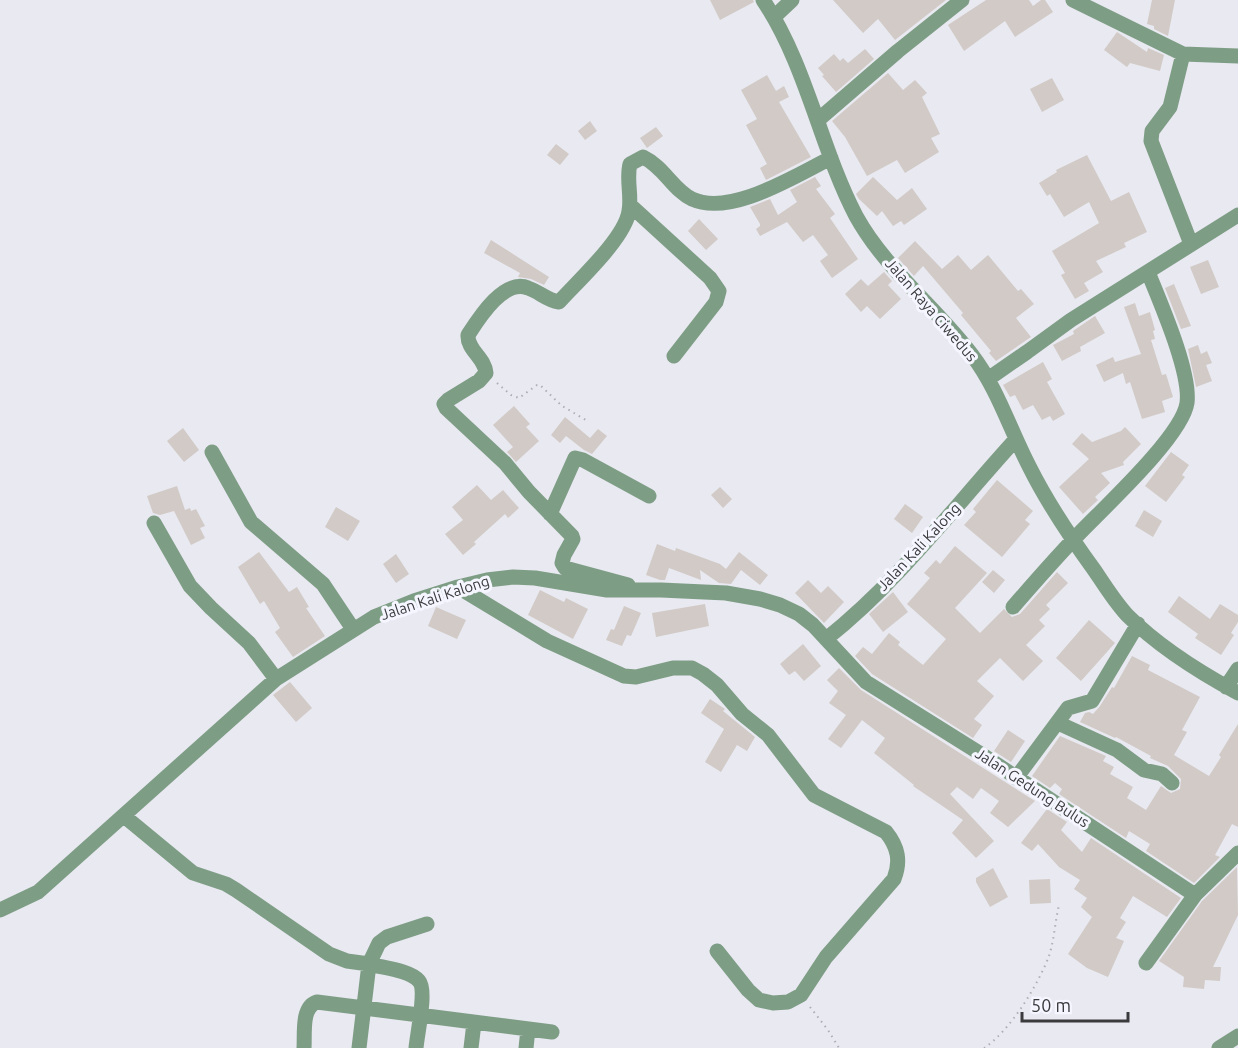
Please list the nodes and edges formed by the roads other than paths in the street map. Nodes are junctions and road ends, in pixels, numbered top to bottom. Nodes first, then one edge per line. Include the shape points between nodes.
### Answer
1 (763, 0) edge
2 (792, 0) edge
3 (962, 0) edge
4 (1073, 0) edge
5 (1094, 5) edge
6 (774, 17) junction
7 (1183, 54) junction
8 (1238, 56) edge
9 (818, 120) junction
10 (831, 159) junction
11 (630, 205) junction
12 (1238, 215) edge
13 (1191, 243) junction
14 (1148, 272) junction
15 (674, 356) dead end
16 (988, 379) junction
17 (1016, 439) junction
18 (212, 452) dead end
19 (649, 496) dead end
20 (550, 514) junction
21 (154, 523) dead end
22 (1073, 540) junction
23 (458, 587) junction
24 (642, 589) junction
25 (1013, 607) dead end
26 (1138, 624) junction
27 (353, 629) junction
28 (826, 639) junction
29 (1238, 669) edge
30 (276, 679) junction
31 (1232, 690) edge
32 (1058, 723) junction
33 (1016, 778) junction
34 (1172, 783) dead end
35 (124, 816) junction
36 (1238, 853) edge
37 (1195, 895) junction
38 (0, 910) edge
39 (427, 924) dead end
40 (717, 951) dead end
41 (1146, 963) dead end
42 (369, 964) junction
43 (362, 1009) junction
44 (419, 1016) junction
45 (474, 1023) junction
46 (528, 1029) junction
47 (552, 1032) dead end
48 (1238, 1036) edge
49 (304, 1048) edge
50 (359, 1048) edge
51 (416, 1048) edge
52 (471, 1048) edge
53 (526, 1048) edge
54 (1219, 1048) edge

1 - 6 street, Jalan Raya Ciwedus
2 - 6 street
3 - 9 street
4 - 5 street
5 - 7 street
6 - 9 street, Jalan Raya Ciwedus
7 - 8 street
7 - 13 street via 1170,107 1152,132 1151,141
9 - 10 street, Jalan Raya Ciwedus
10 - 11 street via 748,198 726,203 693,199 654,162 643,157 630,164
10 - 16 street, Jalan Raya Ciwedus via 870,238 953,332
11 - 15 street via 710,278 719,291 716,302
11 - 20 street via 626,226 559,302 519,286 485,309 467,340 486,373 444,404
12 - 13 street
13 - 14 street
14 - 16 street
14 - 22 street via 1168,321 1185,379 1187,404 1164,443
16 - 17 street, Jalan Raya Ciwedus
17 - 22 street, Jalan Raya Ciwedus
17 - 28 street, Jalan Kali Kalong via 928,542 856,615
18 - 27 street via 251,522 323,584
19 - 20 street via 575,458
20 - 24 street via 573,539 564,555 565,568
21 - 30 street via 190,586 249,643
22 - 25 street
22 - 26 street, Jalan Raya Ciwedus via 1113,597
23 - 24 street, Jalan Kali Kalong via 513,577 607,590
23 - 27 street, Jalan Kali Kalong via 394,609
23 - 40 street via 547,641 624,676 673,668 692,668 703,674 768,735 814,795 885,832 893,841 899,867 894,879 826,957 801,995 788,1002 759,1000
24 - 28 street, Jalan Kali Kalong via 760,598 799,614
26 - 31 street, Jalan Raya Ciwedus via 1186,663
26 - 32 street via 1092,701 1069,708
27 - 30 street, Jalan Kali Kalong
28 - 33 street, Jalan Gedung Bulus via 866,682
29 - 31 street
30 - 35 street, Jalan Kali Kalong
32 - 33 street
32 - 34 street via 1117,750 1144,770 1162,774
33 - 37 street, Jalan Gedung Bulus
35 - 38 street, Jalan Kali Kalong via 38,892
35 - 42 street via 193,873 226,884 329,954
36 - 37 street
37 - 41 street
39 - 42 street via 387,937
42 - 43 street
42 - 44 street via 418,980 423,1000
43 - 44 street
43 - 49 street via 311,1004 306,1011
43 - 50 street
44 - 45 street
44 - 51 street
45 - 46 street
45 - 52 street
46 - 47 street
46 - 53 street
48 - 54 street

